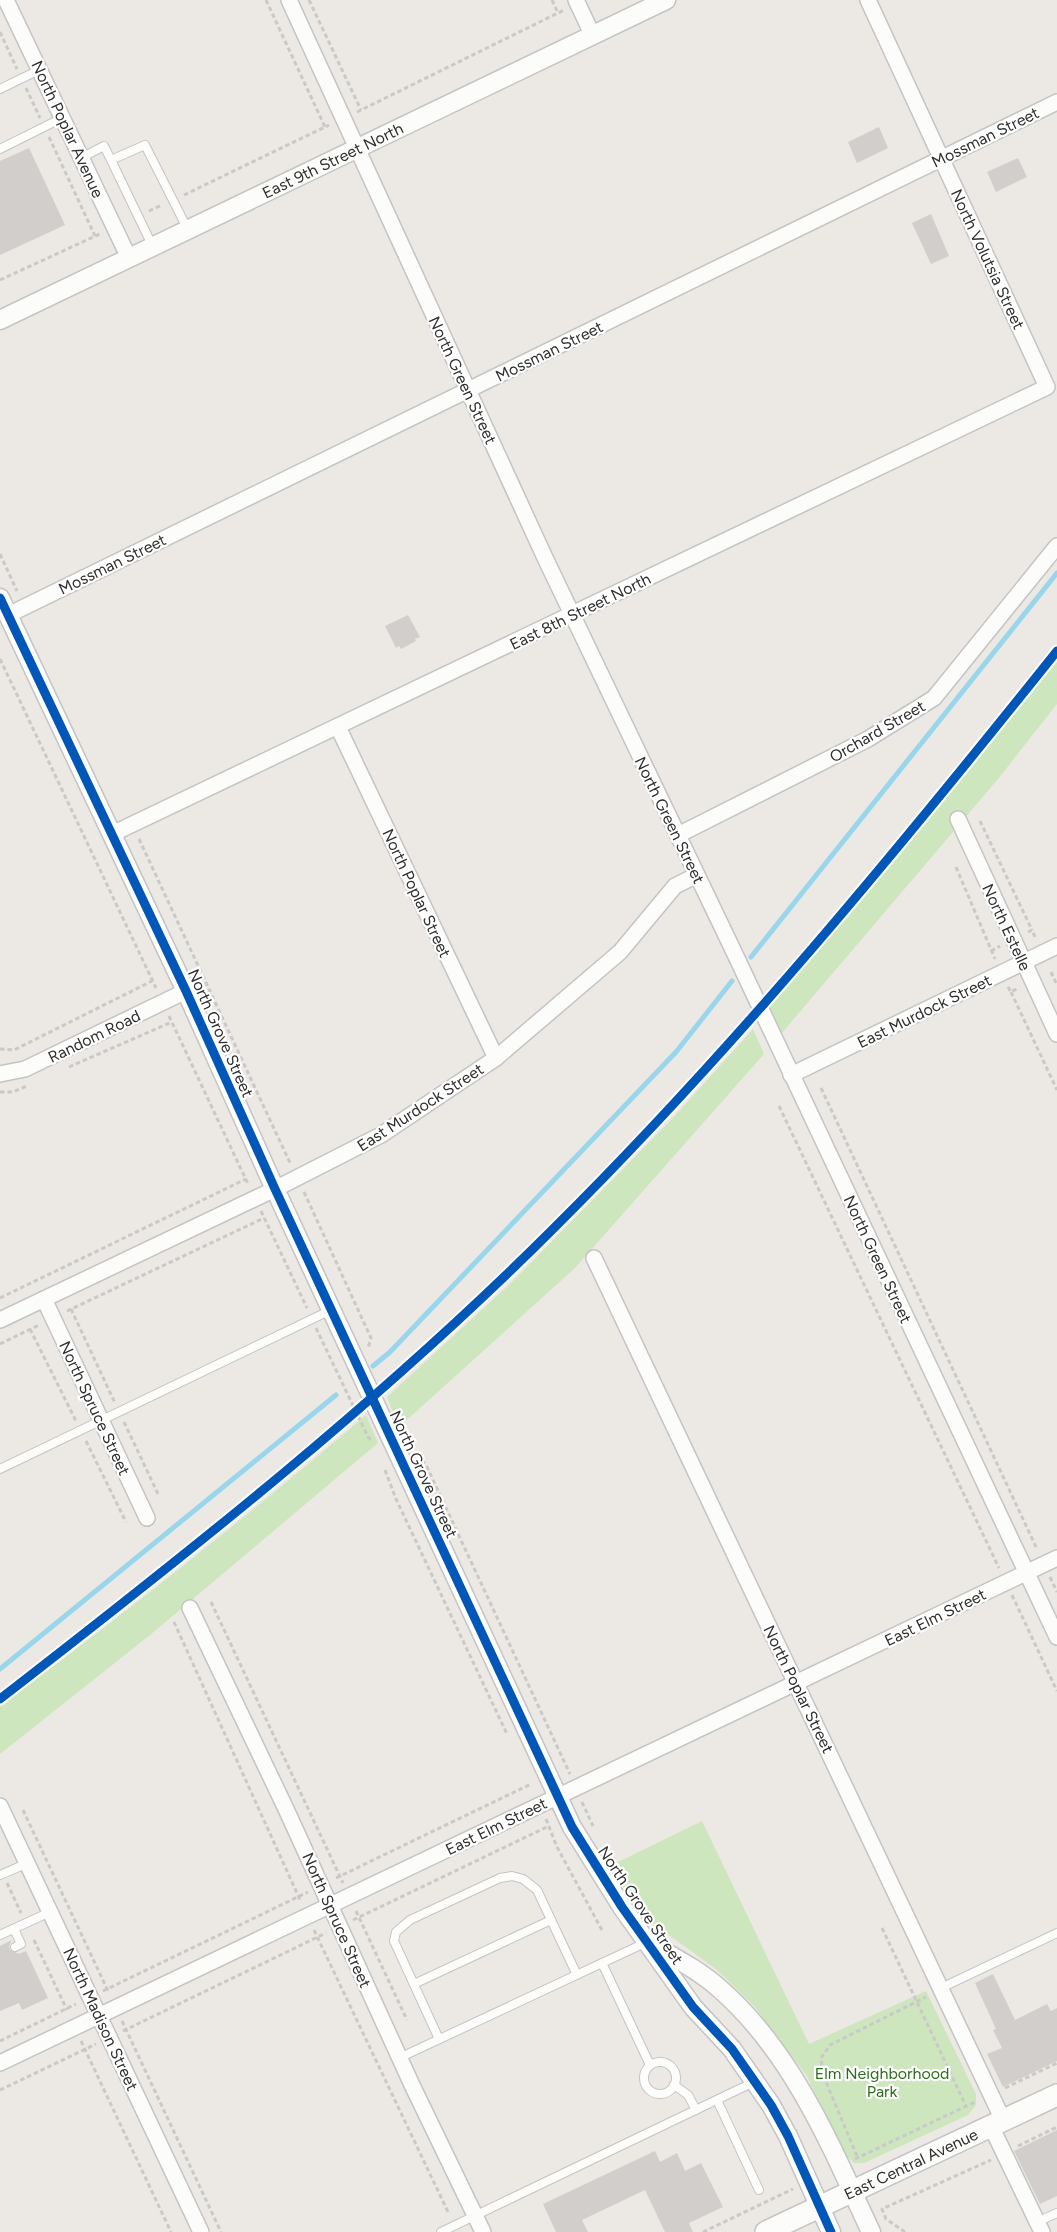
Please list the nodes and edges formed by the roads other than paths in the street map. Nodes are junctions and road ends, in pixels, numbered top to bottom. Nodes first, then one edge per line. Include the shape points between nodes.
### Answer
1 (6, 0) edge
2 (289, 0) edge
3 (666, 0) edge
4 (868, 0) edge
5 (577, 2) edge
6 (593, 36) junction
7 (39, 70) junction
8 (0, 89) edge
9 (1057, 102) edge
10 (62, 118) junction
11 (0, 149) edge
12 (357, 149) junction
13 (81, 158) junction
14 (941, 159) junction
15 (111, 160) junction
16 (189, 230) junction
17 (153, 247) junction
18 (129, 258) junction
19 (0, 320) edge
20 (1047, 387) joint
21 (468, 390) junction
22 (1057, 546) edge
23 (0, 598) edge
24 (16, 611) junction
25 (572, 615) junction
26 (338, 727) junction
27 (958, 819) dead end
28 (112, 834) junction
29 (678, 835) junction
30 (697, 875) junction
31 (1057, 946) edge
32 (1023, 963) junction
33 (186, 991) junction
34 (1057, 1034) edge
35 (496, 1058) junction
36 (0, 1074) edge
37 (791, 1075) junction
38 (275, 1189) junction
39 (594, 1258) dead end
40 (44, 1299) junction
41 (331, 1310) junction
42 (0, 1320) edge
43 (100, 1420) junction
44 (0, 1469) edge
45 (147, 1518) dead end
46 (1051, 1561) edge
47 (1027, 1572) junction
48 (190, 1608) dead end
49 (1057, 1637) edge
50 (795, 1683) junction
51 (558, 1797) junction
52 (0, 1806) edge
53 (27, 1863) junction
54 (1, 1875) edge
55 (330, 1905) junction
56 (51, 1912) junction
57 (551, 1920) junction
58 (14, 1929) junction
59 (1057, 1933) edge
60 (0, 1935) edge
61 (647, 1942) junction
62 (15, 1947) dead end
63 (602, 1963) junction
64 (577, 1975) junction
65 (414, 1984) junction
66 (941, 1988) junction
67 (99, 2015) junction
68 (439, 2039) junction
69 (399, 2058) junction
70 (0, 2062) edge
71 (650, 2065) junction
72 (755, 2082) junction
73 (674, 2085) junction
74 (1057, 2095) edge
75 (717, 2100) junction
76 (696, 2110) junction
77 (997, 2123) junction
78 (759, 2190) dead end
79 (852, 2192) junction
80 (819, 2207) junction
81 (1057, 2213) edge
82 (475, 2216) junction
83 (1039, 2227) edge
84 (201, 2232) edge
85 (441, 2232) edge
86 (483, 2232) edge
87 (766, 2232) edge
88 (831, 2232) edge
89 (871, 2232) edge

1 - 7 street, North Poplar Avenue
2 - 12 street, North Green Street
3 - 6 street, East 9th Street North
4 - 14 street, North Volutsia Street
5 - 6 street
6 - 12 street, East 9th Street North
7 - 8 lane
7 - 10 street, North Poplar Avenue
9 - 14 street, Mossman Street
10 - 11 lane
10 - 13 street, North Poplar Avenue
12 - 16 street, East 9th Street North
12 - 21 street, North Green Street
13 - 15 lane via 105,146
13 - 18 street, North Poplar Avenue
14 - 20 street, North Volutsia Street
14 - 21 street, Mossman Street
15 - 16 lane via 145,145
15 - 17 lane
16 - 17 street, East 9th Street North
17 - 18 street, East 9th Street North
18 - 19 street, East 9th Street North
20 - 25 street, East 8th Street North
21 - 24 street, Mossman Street
21 - 25 street, North Green Street
22 - 29 street, Orchard Street via 934,698 868,739
23 - 24 street, North Grove Street
24 - 28 street, North Grove Street
25 - 26 street, East 8th Street North
25 - 29 street, North Green Street
26 - 28 street, East 8th Street North
26 - 35 street, North Poplar Street
27 - 32 street, North Estelle
28 - 33 street, North Grove Street
29 - 30 street, North Green Street
30 - 35 street, East Murdock Street via 675,886 620,952
30 - 37 street, North Green Street
31 - 32 street, East Murdock Street
32 - 34 street, North Estelle
32 - 37 street, East Murdock Street
33 - 36 street, Random Road via 26,1069
33 - 38 street, North Grove Street
35 - 38 street, East Murdock Street via 381,1135
37 - 47 street, North Green Street
38 - 40 street, East Murdock Street
38 - 41 street, North Grove Street
39 - 50 street, North Poplar Street
40 - 42 street, East Murdock Street
40 - 43 street, North Spruce Street
41 - 43 lane
41 - 51 street, North Grove Street
43 - 44 lane
43 - 45 street, North Spruce Street
46 - 47 street, East Elm Street
47 - 49 street, North Green Street
47 - 50 street, East Elm Street
48 - 55 street, North Spruce Street
50 - 51 street, East Elm Street
50 - 66 street, North Poplar Street
51 - 55 street, East Elm Street
51 - 61 street, North Grove Street via 572,1827
52 - 53 street, North Madison Street
53 - 54 lane
53 - 56 street, North Madison Street
55 - 67 street, East Elm Street
55 - 69 street, North Spruce Street
56 - 58 lane
56 - 67 street, North Madison Street
57 - 64 lane
57 - 65 lane
57 - 65 lane via 537,1890 523,1879 512,1876 489,1882 410,1920 396,1932 394,1941
58 - 60 lane
58 - 62 lane via 21,1944
59 - 66 lane
61 - 63 lane
61 - 72 street, North Grove Street via 693,2007 732,2049
61 - 79 street, North Grove Street via 719,1988 774,2048 794,2076
63 - 64 lane
63 - 71 lane
64 - 68 lane
65 - 68 lane
66 - 77 street, North Poplar Street via 991,2095
67 - 70 street, East Elm Street
67 - 84 street, North Madison Street
68 - 69 lane
69 - 82 street, North Spruce Street
71 - 73 lane via 660,2062 670,2066 675,2074
71 - 73 lane via 644,2079 648,2088 662,2093
72 - 75 lane
72 - 80 street, North Grove Street via 784,2128
73 - 76 lane via 688,2095
74 - 77 main road, East Central Avenue
75 - 76 lane
75 - 78 lane
76 - 82 lane
77 - 79 main road, East Central Avenue
77 - 83 street via 1004,2153
79 - 80 main road, East Central Avenue
79 - 89 street, North Grove Street
80 - 87 main road, East Central Avenue
80 - 88 street, North Grove Street
81 - 83 lane
82 - 85 lane
82 - 86 street, North Spruce Street

